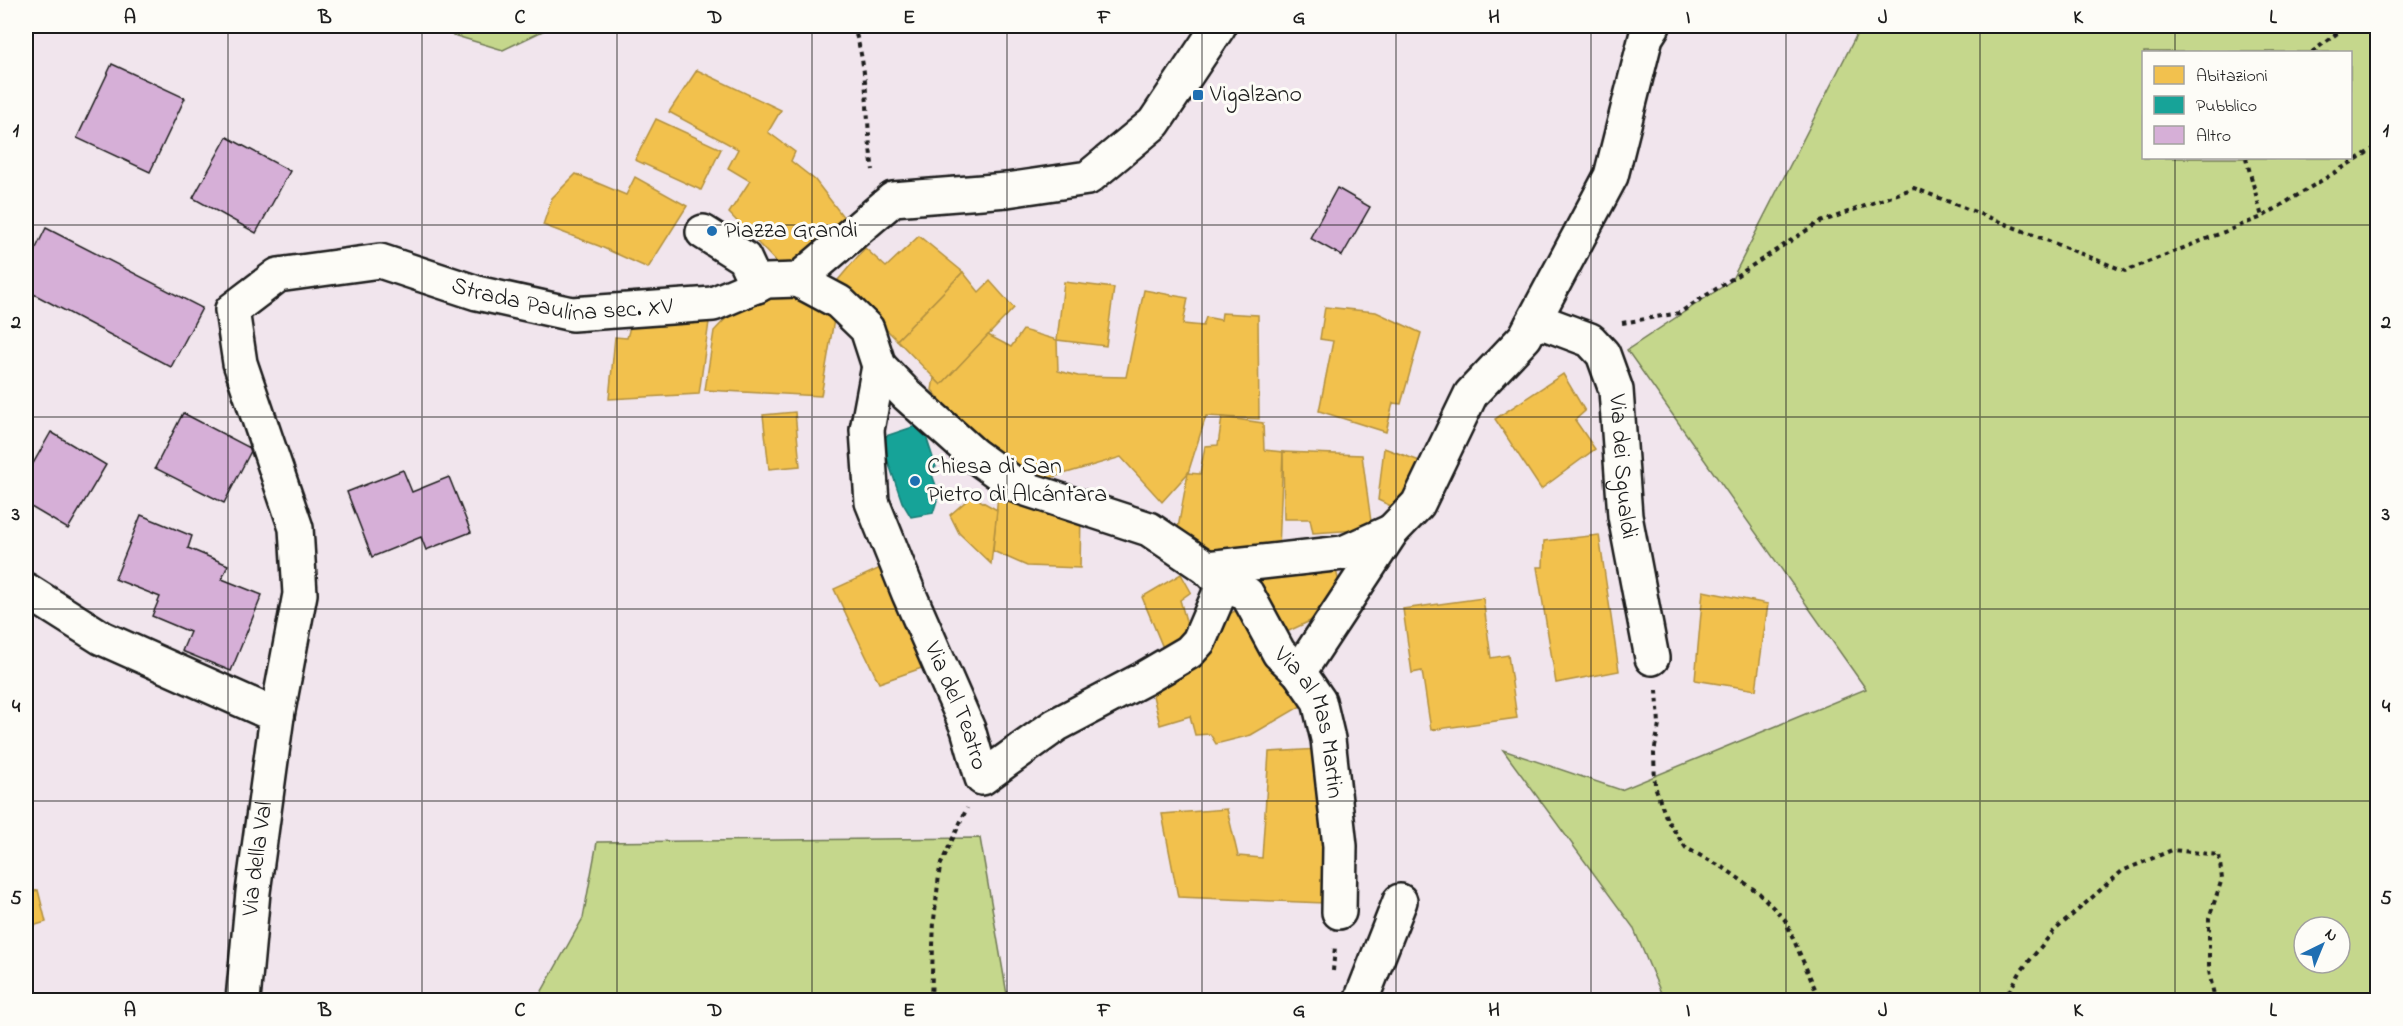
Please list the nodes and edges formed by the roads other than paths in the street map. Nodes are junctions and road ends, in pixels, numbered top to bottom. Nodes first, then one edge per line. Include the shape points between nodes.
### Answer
1 (1219, 26) edge
2 (1653, 26) edge
3 (703, 232) dead end
4 (798, 280) junction
5 (757, 286) junction
6 (1532, 324) junction
7 (879, 366) junction
8 (1392, 531) junction
9 (1215, 576) junction
10 (26, 591) edge
11 (1652, 658) road end
12 (1299, 672) junction
13 (277, 716) junction
14 (1400, 901) dead end
15 (1339, 912) road end
16 (243, 1000) edge
17 (1361, 1000) edge

1 - 4 street via 1154,123 1088,178 1007,190 893,199
2 - 6 street via 1646,37 1611,176
3 - 5 street via 744,258
4 - 5 street, Strada Paulina sec. XV
4 - 7 street via 839,302 867,329
5 - 13 street, Strada Paulina sec. XV via 713,304 572,314 477,293 380,261 278,275 232,310 240,363 296,528 300,594
6 - 8 street via 1525,337 1471,394 1418,504
6 - 11 street, Via dei Sgualdi via 1547,324 1590,340 1603,354 1616,390 1625,516
7 - 9 street, Via al Mas Martin via 974,455 1017,486 1149,529
7 - 9 street, Via del Teatro via 867,430 872,502 968,729 982,778 1056,725 1188,652 1199,641
8 - 9 street via 1343,553
8 - 12 street
9 - 12 street, Via al Mas Martin via 1246,594 1279,653
10 - 13 street via 102,638
12 - 15 street, Via al Mas Martin via 1319,701 1328,739 1340,846
13 - 16 street, Via della Val
14 - 17 street

